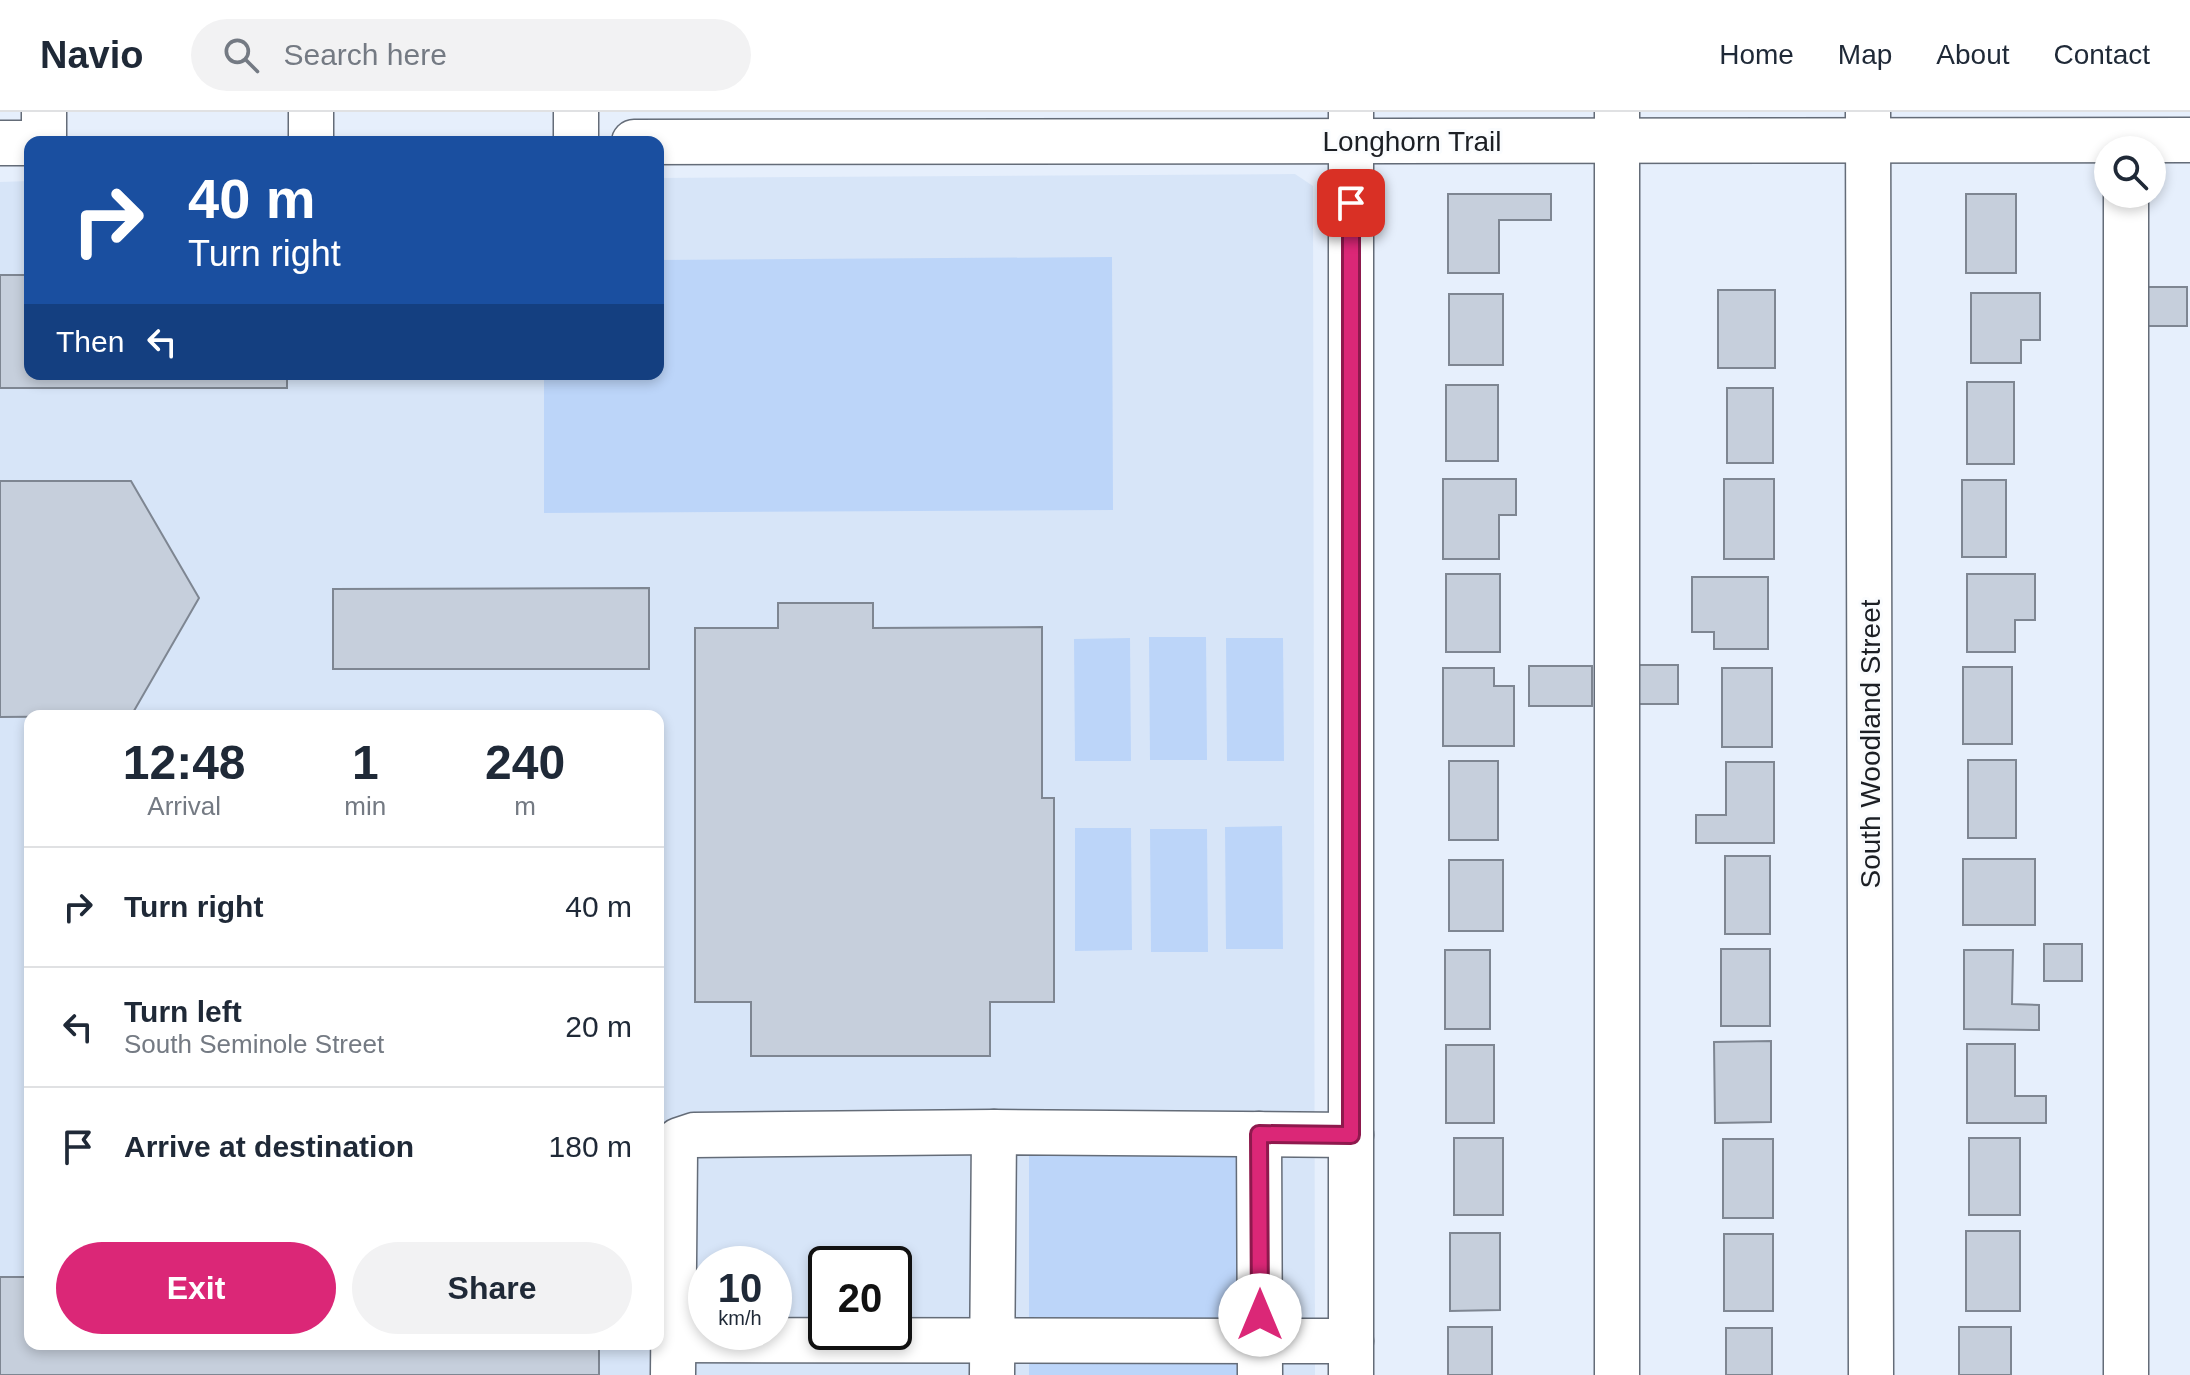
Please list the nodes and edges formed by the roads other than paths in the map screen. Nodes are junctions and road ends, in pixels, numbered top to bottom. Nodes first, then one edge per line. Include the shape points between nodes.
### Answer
1 (44, 112) edge
2 (311, 112) edge
3 (576, 112) edge
4 (1351, 126) edge
5 (1617, 126) edge
6 (1868, 126) edge
7 (831, 127) edge
8 (1090, 127) edge
9 (2126, 134) edge
10 (44, 136) edge
11 (311, 136) edge
12 (576, 136) edge
13 (664, 140) edge
14 (2190, 140) edge
15 (0, 143) edge
16 (24, 143) edge
17 (2126, 208) edge
18 (994, 1132) junction
19 (1259, 1134) junction
20 (1351, 1135) junction
21 (673, 1358) edge
22 (992, 1358) edge
23 (1260, 1358) edge
24 (1351, 1358) edge
25 (1617, 1375) edge
26 (1871, 1375) edge
27 (2126, 1375) edge

1 - 10 street
2 - 11 street
3 - 12 street
4 - 5 street, Longhorn Trail
4 - 8 street, Longhorn Trail
4 - 20 street
5 - 6 street, Longhorn Trail
5 - 25 street
6 - 9 street, Longhorn Trail
6 - 26 street, South Woodland Street
7 - 8 street, Longhorn Trail
7 - 13 street, Longhorn Trail
9 - 14 street, Longhorn Trail
15 - 16 street
17 - 27 street
18 - 19 street
18 - 21 street via 694,1135 679,1140
18 - 22 street
19 - 20 street
19 - 23 street
20 - 24 street
21 - 22 street
22 - 23 street
23 - 24 street

